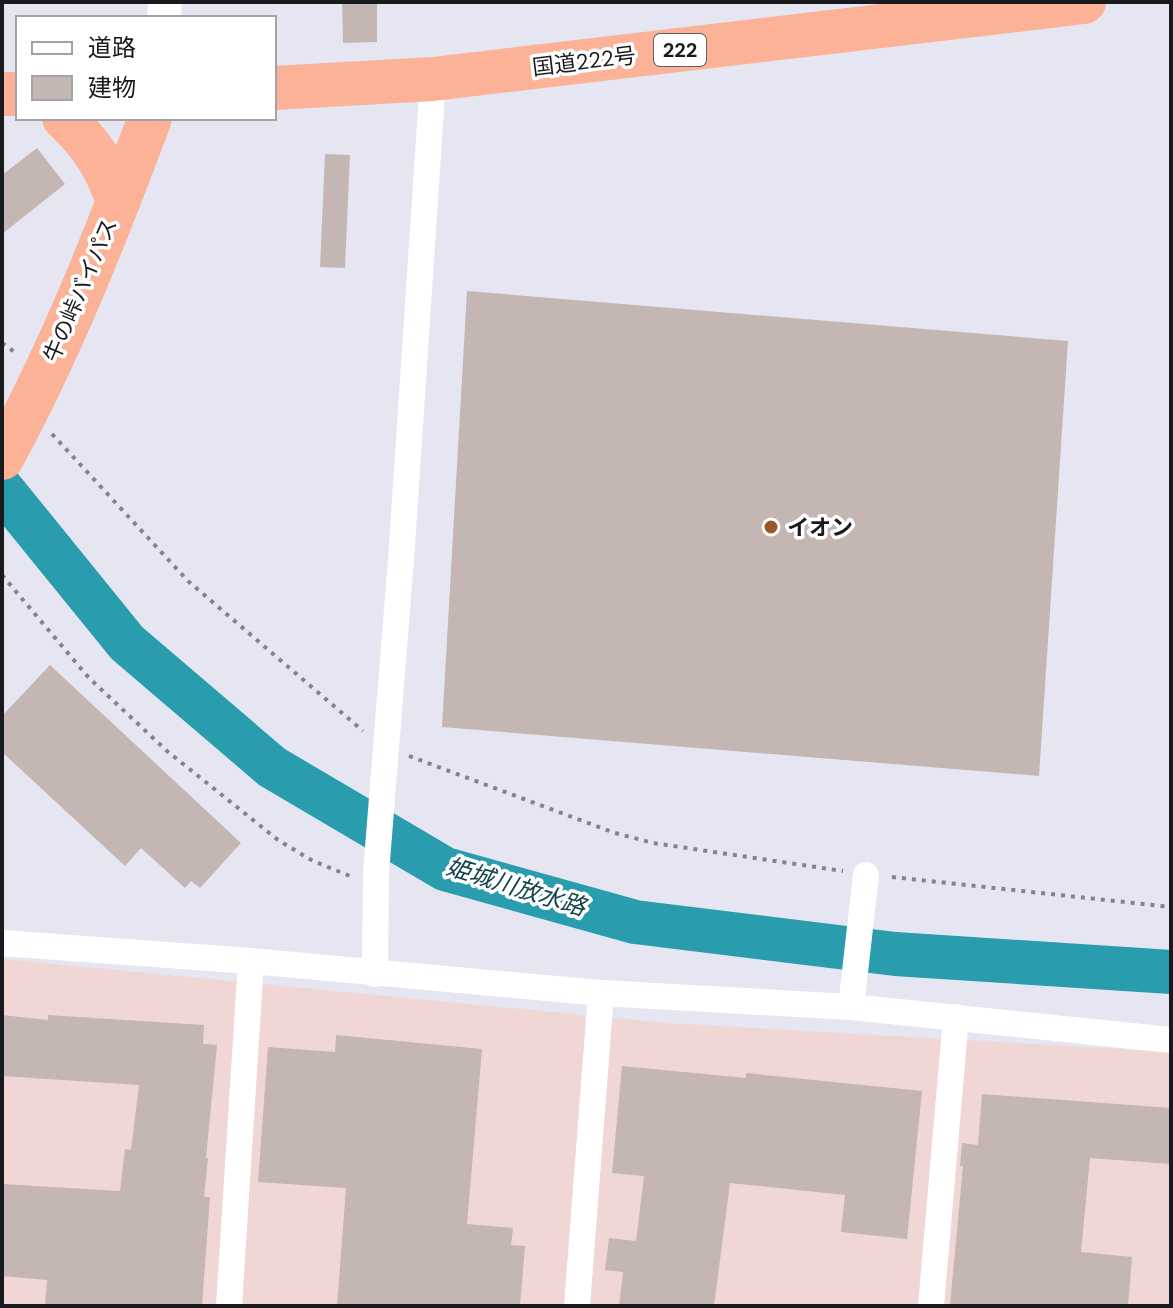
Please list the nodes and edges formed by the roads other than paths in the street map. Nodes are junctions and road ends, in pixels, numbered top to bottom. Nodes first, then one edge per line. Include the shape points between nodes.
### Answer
1 (1084, 2) edge
2 (433, 79) junction
3 (276, 88) edge
4 (66, 120) edge
5 (149, 120) edge
6 (118, 202) junction
7 (2, 458) edge
8 (866, 875) road end
9 (2, 943) edge
10 (251, 961) junction
11 (375, 974) junction
12 (601, 993) junction
13 (851, 1007) junction
14 (956, 1017) junction
15 (1171, 1040) edge
16 (229, 1306) edge
17 (577, 1306) edge
18 (931, 1306) edge

1 - 2 highway, 国道222号 / 222
2 - 3 highway, 国道222号 / 222
2 - 11 street via 376,877
4 - 6 highway via 93,146
5 - 6 highway, 牛の峠バイパス
6 - 7 highway, 牛の峠バイパス via 29,409
8 - 13 street
9 - 10 street
10 - 11 street
10 - 16 street
11 - 12 street
12 - 13 street
12 - 17 street
13 - 14 street
14 - 15 street
14 - 18 street

